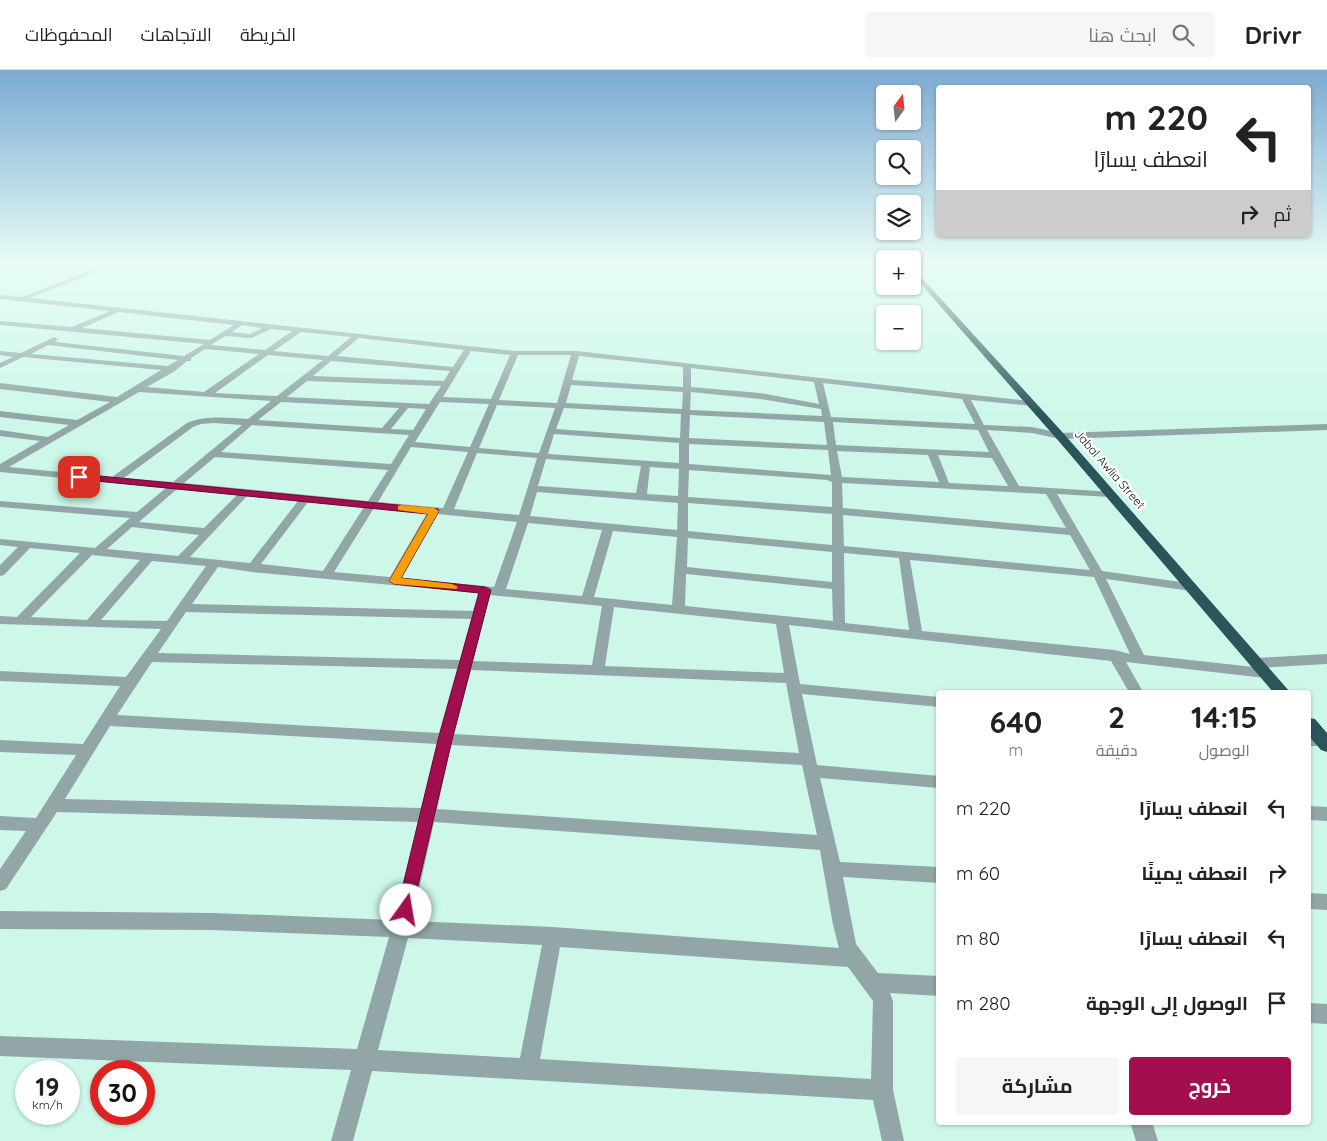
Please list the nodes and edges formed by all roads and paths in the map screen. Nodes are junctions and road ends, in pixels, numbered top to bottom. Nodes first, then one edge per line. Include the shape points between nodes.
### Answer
1 (109, 314) edge
2 (156, 314) edge
3 (951, 314) edge
4 (0, 323) edge
5 (242, 323) junction
6 (271, 326) junction
7 (300, 329) junction
8 (73, 330) junction
9 (225, 334) junction
10 (357, 336) junction
11 (48, 343) junction
12 (209, 345) junction
13 (469, 348) junction
14 (116, 351) junction
15 (266, 352) junction
16 (0, 353) edge
17 (515, 353) junction
18 (576, 353) junction
19 (21, 355) junction
20 (162, 356) junction
21 (331, 357) junction
22 (188, 359) junction
23 (94, 362) junction
24 (0, 366) edge
25 (687, 366) junction
26 (144, 367) junction
27 (172, 369) junction
28 (454, 369) junction
29 (306, 378) junction
30 (818, 380) junction
31 (566, 382) junction
32 (444, 384) junction
33 (0, 386) edge
34 (138, 390) junction
35 (688, 390) junction
36 (206, 395) junction
37 (965, 396) junction
38 (279, 399) junction
39 (117, 400) junction
40 (493, 401) junction
41 (434, 403) junction
42 (560, 404) junction
43 (1030, 404) junction
44 (405, 406) junction
45 (824, 407) junction
46 (686, 413) junction
47 (0, 414) edge
48 (828, 421) junction
49 (78, 423) junction
50 (249, 423) junction
51 (1327, 427) edge
52 (981, 428) junction
53 (384, 431) junction
54 (550, 431) junction
55 (0, 433) edge
56 (415, 433) junction
57 (1060, 436) junction
58 (51, 440) junction
59 (684, 440) junction
60 (408, 444) junction
61 (473, 448) junction
62 (833, 448) junction
63 (932, 452) junction
64 (212, 454) junction
65 (995, 455) junction
66 (542, 456) junction
67 (646, 464) junction
68 (394, 466) junction
69 (684, 467) junction
70 (0, 468) edge
71 (114, 480) junction
72 (837, 480) junction
73 (176, 486) junction
74 (946, 486) junction
75 (1015, 488) junction
76 (532, 489) junction
77 (1050, 490) junction
78 (244, 493) junction
79 (1110, 494) junction
80 (641, 496) junction
81 (305, 498) junction
82 (683, 498) junction
83 (0, 504) edge
84 (370, 505) junction
85 (434, 511) junction
86 (838, 511) junction
87 (446, 512) junction
88 (141, 516) junction
89 (523, 520) junction
90 (131, 524) junction
91 (608, 528) junction
92 (206, 532) junction
93 (1074, 532) junction
94 (682, 534) junction
95 (0, 542) edge
96 (27, 545) junction
97 (839, 550) junction
98 (94, 551) junction
99 (904, 556) junction
100 (149, 557) junction
101 (180, 561) junction
102 (214, 564) junction
103 (252, 568) junction
104 (681, 570) junction
105 (0, 572) edge
106 (327, 574) junction
107 (1098, 574) junction
108 (394, 581) junction
109 (839, 586) junction
110 (1191, 587) junction
111 (492, 591) junction
112 (587, 600) junction
113 (609, 602) junction
114 (182, 608) junction
115 (678, 610) junction
116 (479, 615) junction
117 (0, 620) edge
118 (22, 620) junction
119 (782, 620) junction
120 (90, 624) junction
121 (169, 625) junction
122 (839, 626) junction
123 (916, 634) junction
124 (1114, 655) junction
125 (146, 657) junction
126 (1138, 658) junction
127 (1327, 659) edge
128 (466, 665) junction
129 (1260, 668) junction
130 (598, 670) junction
131 (0, 676) edge
132 (130, 682) junction
133 (792, 683) junction
134 (1135, 690) edge
135 (1280, 690) edge
136 (936, 702) edge
137 (105, 720) junction
138 (1311, 727) edge
139 (445, 740) junction
140 (1320, 742) edge
141 (0, 746) edge
142 (86, 750) junction
143 (809, 765) junction
144 (936, 782) edge
145 (51, 805) junction
146 (1311, 812) edge
147 (1327, 814) edge
148 (428, 815) junction
149 (0, 823) edge
150 (40, 825) junction
151 (827, 843) junction
152 (833, 869) junction
153 (936, 875) edge
154 (0, 883) edge
155 (1311, 900) edge
156 (1327, 902) edge
157 (0, 920) edge
158 (401, 928) junction
159 (553, 936) junction
160 (852, 958) junction
161 (873, 982) junction
162 (936, 986) edge
163 (1311, 1013) edge
164 (1327, 1014) edge
165 (0, 1046) edge
166 (364, 1060) junction
167 (528, 1069) junction
168 (882, 1090) junction
169 (1141, 1125) edge
170 (342, 1141) edge
171 (893, 1141) edge
172 (1147, 1141) edge

1 - 8 street
2 - 5 street
3 - 43 highway, Jabal Awlia Street
4 - 8 street
5 - 6 street
5 - 9 street
6 - 7 street
6 - 9 street via 251,336
7 - 10 street
7 - 15 street
8 - 11 street
8 - 12 street
9 - 12 street
10 - 13 street
10 - 21 street
11 - 14 street
11 - 19 street
12 - 15 street
12 - 22 street
13 - 17 street
13 - 28 street
14 - 20 street
14 - 23 street
15 - 21 street
15 - 36 street
16 - 19 street
17 - 18 street
17 - 40 street
18 - 25 street
18 - 31 street
19 - 23 street
19 - 24 street
20 - 22 street
20 - 26 street
21 - 28 street
21 - 29 street
22 - 27 street
23 - 26 street
25 - 30 street
25 - 35 street
26 - 27 street
27 - 34 street
28 - 32 street
29 - 32 street
29 - 38 street
30 - 37 street
30 - 45 street
31 - 35 street
31 - 42 street
32 - 41 street
33 - 39 street
34 - 36 street
34 - 39 street
35 - 45 street via 760,396
35 - 46 street
36 - 38 street
37 - 43 street
37 - 52 street
38 - 44 street
38 - 50 street
39 - 49 street
40 - 41 street
40 - 42 street
40 - 61 street
41 - 44 street
41 - 56 street
42 - 46 street
42 - 54 street
43 - 57 highway, Jabal Awlia Street
44 - 53 street
45 - 48 street
46 - 48 street
46 - 59 street
47 - 49 street
48 - 52 street
48 - 62 street
49 - 58 street
50 - 53 street
50 - 64 street
50 - 71 street via 214,420 190,425
51 - 57 street
52 - 57 street via 1032,430
52 - 65 street
53 - 56 street
54 - 59 street
54 - 66 street
55 - 58 street
56 - 60 street
57 - 79 highway, Jabal Awlia Street
58 - 70 street
59 - 62 street
59 - 69 street
60 - 61 street
60 - 68 street
61 - 66 street
61 - 87 street
62 - 63 street
62 - 72 street
63 - 65 street
63 - 74 street
64 - 68 street
64 - 73 street
65 - 75 street
66 - 67 street
66 - 76 street
67 - 69 street
67 - 80 street
68 - 84 street
69 - 72 street
69 - 82 street
70 - 71 street
71 - 73 street
72 - 74 street
72 - 86 street
73 - 78 street
73 - 88 street
74 - 75 street
75 - 77 street
76 - 80 street
76 - 89 street
77 - 79 street
77 - 93 street
78 - 81 street
78 - 92 street
79 - 110 highway, Jabal Awlia Street
80 - 82 street
81 - 84 street
81 - 103 street
82 - 86 street
82 - 94 street
83 - 88 street
84 - 85 street
84 - 106 street
85 - 87 street
85 - 108 street
86 - 93 street
86 - 97 street
87 - 89 street
88 - 90 street
89 - 91 street
89 - 111 street
90 - 92 street
90 - 98 street
91 - 94 street
91 - 112 street
92 - 101 street
93 - 107 street
94 - 97 street
94 - 104 street
95 - 96 street
96 - 98 street
96 - 105 street
97 - 99 street
97 - 109 street
98 - 100 street
98 - 118 street
99 - 107 street
99 - 123 street
100 - 101 street
100 - 120 street
101 - 102 street
102 - 103 street
102 - 114 street
103 - 106 street
104 - 109 street
104 - 115 street
106 - 108 street
107 - 110 street
107 - 126 street
108 - 111 street
109 - 122 street
110 - 129 highway, Jabal Awlia Street
111 - 112 street
111 - 116 street
112 - 113 street
113 - 115 street
113 - 130 street
114 - 116 street
114 - 121 street
115 - 119 street
116 - 128 street
117 - 118 street
118 - 120 street
119 - 122 street
119 - 133 street
120 - 121 street
121 - 125 street
122 - 123 street
123 - 124 street
124 - 126 street
124 - 134 street
125 - 128 street
125 - 132 street
126 - 129 street
127 - 129 street
128 - 130 street
128 - 139 street
129 - 135 highway, Jabal Awlia Street
130 - 133 street
131 - 132 street
132 - 137 street
133 - 136 street
133 - 143 street
137 - 139 street
137 - 142 street
138 - 140 highway
139 - 143 street
139 - 148 street
141 - 142 street
142 - 145 street
143 - 144 street
143 - 151 street
145 - 148 street
145 - 150 street
146 - 147 street
148 - 151 street
148 - 158 street
149 - 150 street
150 - 154 street
151 - 152 street
152 - 153 street
152 - 160 street via 843,929
155 - 156 street
157 - 158 street via 90,919
158 - 159 street
158 - 166 street
159 - 160 street
159 - 167 street
160 - 161 street
161 - 162 street
161 - 168 street via 880,992 884,1008
163 - 164 street
165 - 166 street
166 - 167 street
166 - 170 street
167 - 168 street
168 - 171 street
169 - 172 street

